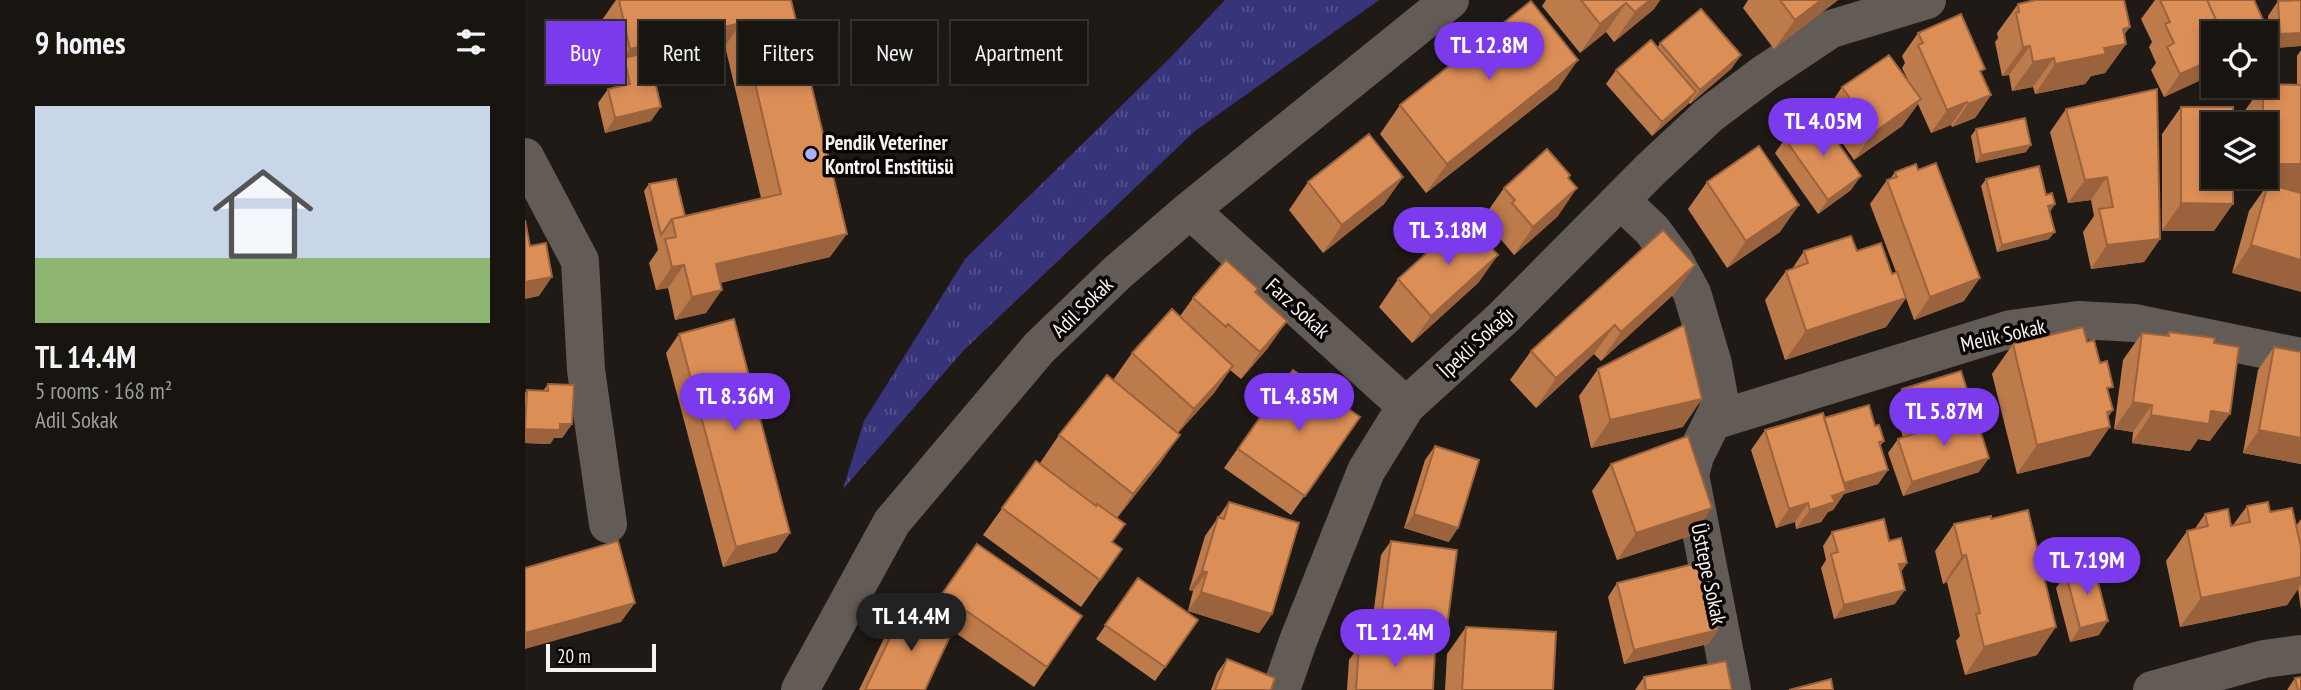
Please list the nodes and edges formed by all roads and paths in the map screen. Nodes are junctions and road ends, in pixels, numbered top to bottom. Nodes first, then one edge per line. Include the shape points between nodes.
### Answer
1 (1450, 0) edge
2 (1927, 0) edge
3 (525, 157) edge
4 (1619, 200) junction
5 (1190, 210) junction
6 (2301, 357) edge
7 (1406, 406) junction
8 (1713, 421) junction
9 (608, 524) dead end
10 (2301, 654) edge
11 (800, 690) edge
12 (1281, 690) edge
13 (1733, 690) edge
14 (2152, 690) edge

1 - 5 street, Adil Sokak
2 - 4 street, İpekli Sokağı via 1831,29 1709,115
3 - 9 street via 580,261 586,370
4 - 7 street, İpekli Sokağı via 1504,317
4 - 8 street, Üsttepe Sokak via 1653,230 1692,293 1719,397
5 - 7 street, Farz Sokak
5 - 11 street, Adil Sokak via 1039,348 892,522
6 - 8 street, Melik Sokak via 2135,323 2078,320 2011,329
7 - 12 street, İpekli Sokağı via 1366,471
8 - 13 street, Üsttepe Sokak via 1690,475
10 - 14 street

